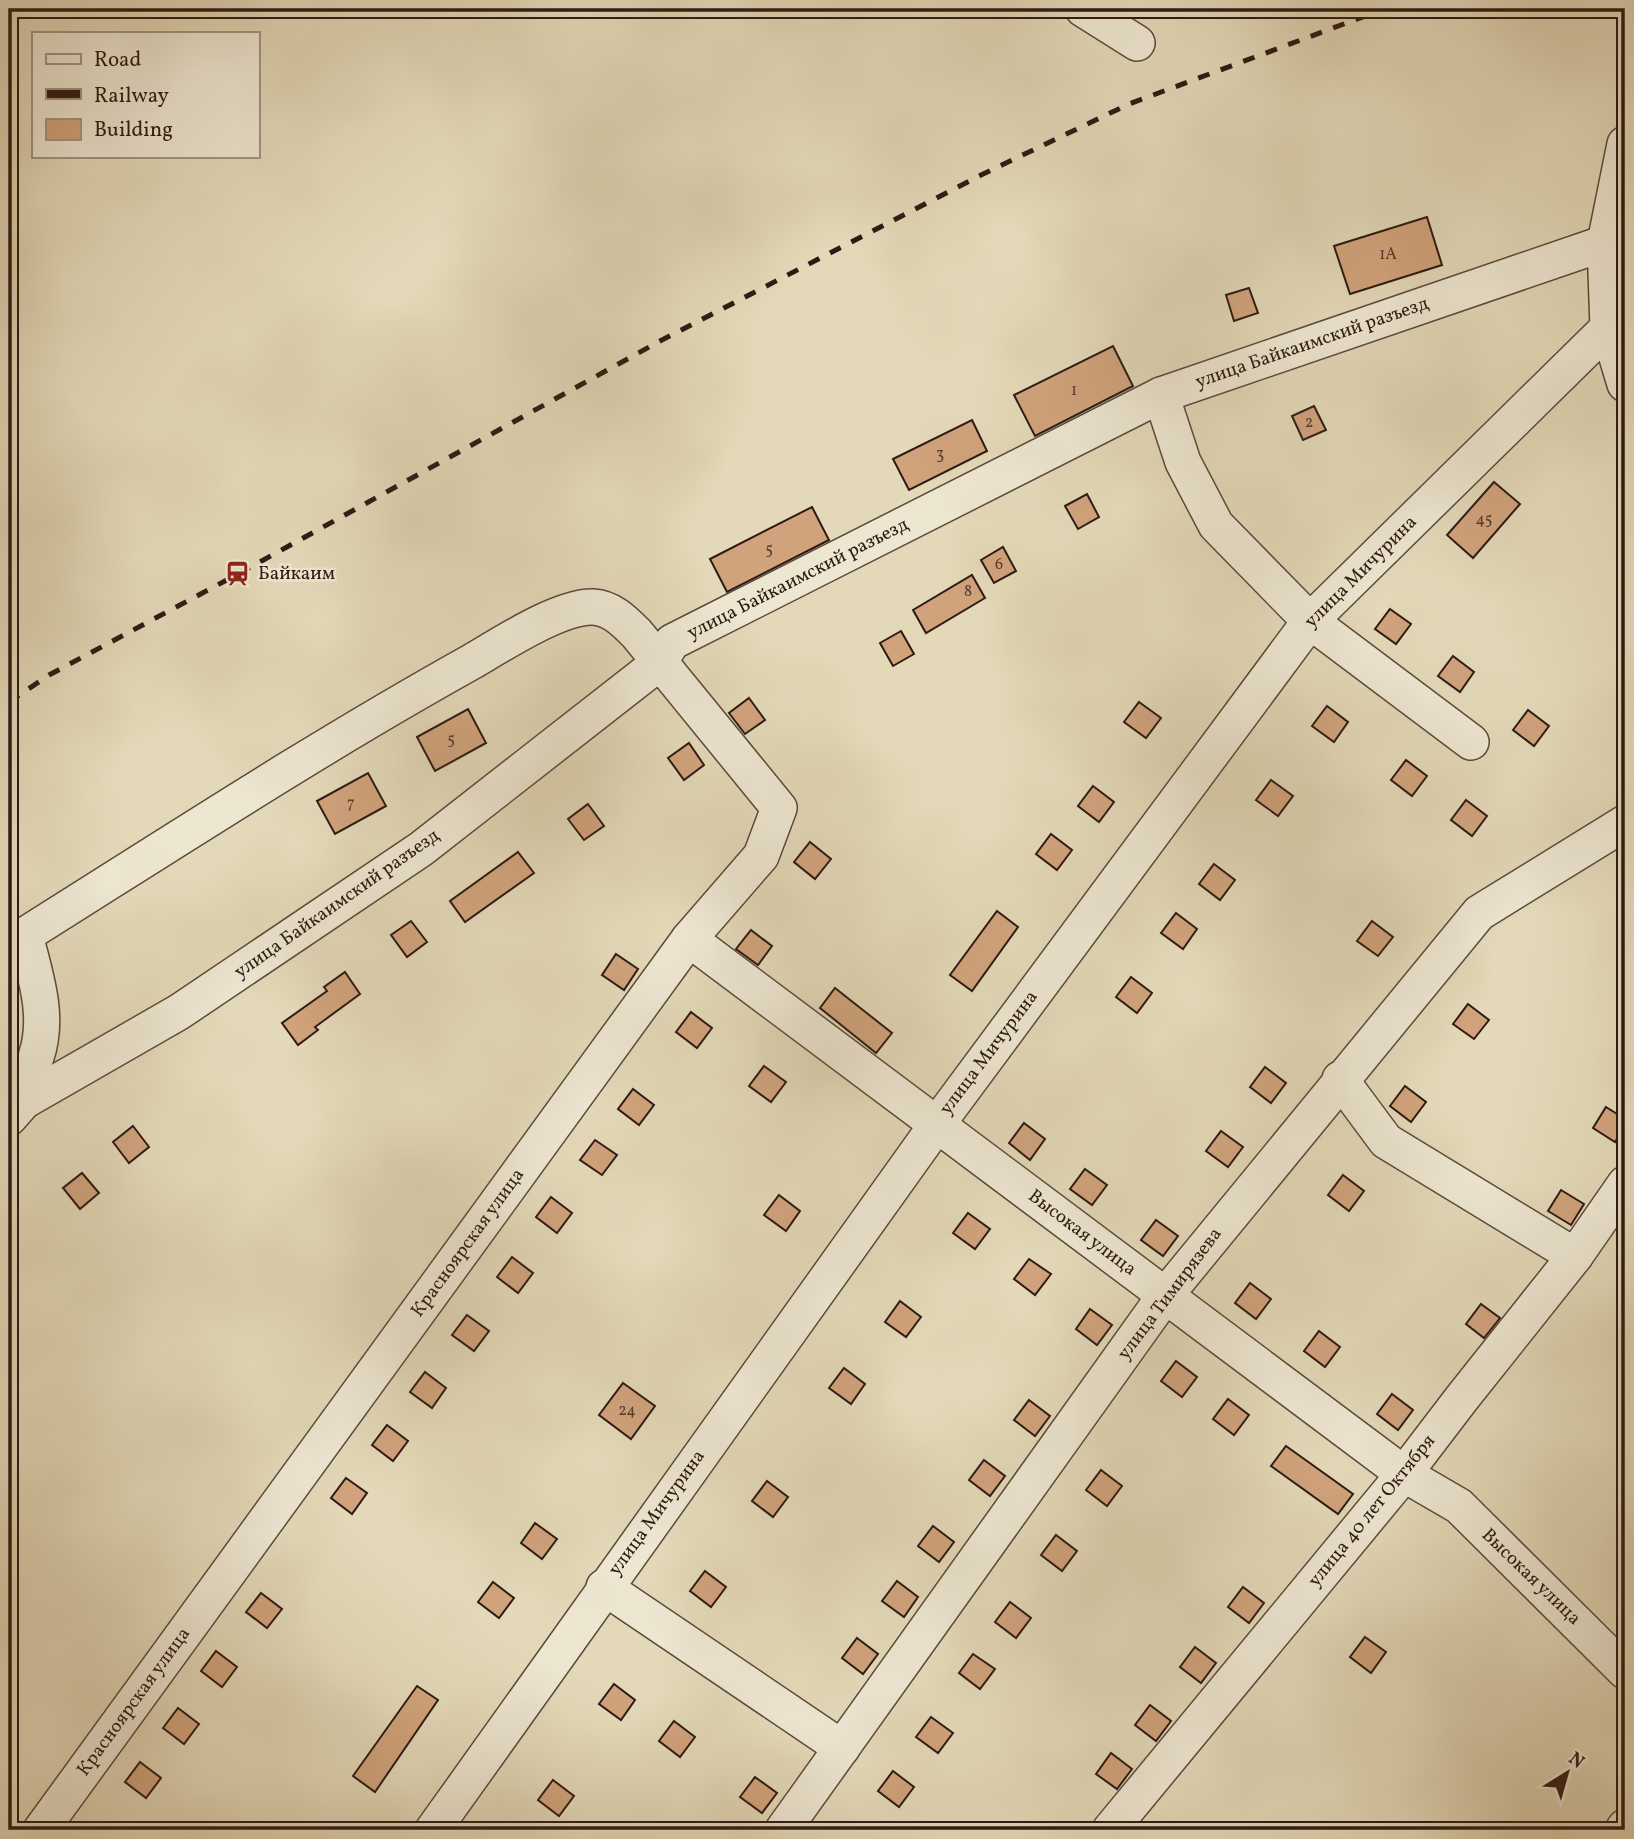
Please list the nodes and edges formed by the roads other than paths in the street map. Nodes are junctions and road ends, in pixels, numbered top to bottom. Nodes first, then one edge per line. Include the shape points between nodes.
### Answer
1 (1083, 9) edge
2 (1137, 43) dead end
3 (1625, 144) edge
4 (1605, 243) junction
5 (1608, 328) junction
6 (1625, 384) edge
7 (1161, 395) junction
8 (1310, 621) junction
9 (659, 663) junction
10 (1471, 742) dead end
11 (1625, 823) edge
12 (689, 939) junction
13 (17, 941) edge
14 (1340, 1079) junction
15 (10, 1117) edge
16 (938, 1123) junction
17 (1625, 1184) edge
18 (1575, 1256) junction
19 (1164, 1297) junction
20 (1404, 1474) junction
21 (604, 1587) junction
22 (1625, 1671) edge
23 (842, 1748) junction
24 (41, 1830) edge
25 (433, 1830) edge
26 (783, 1830) edge
27 (1110, 1830) edge

1 - 2 street
3 - 4 street
4 - 5 street
4 - 7 street, улица Байкаимский разъезд
5 - 6 street
5 - 8 street, улица Мичурина
7 - 8 street via 1183,462 1216,525
7 - 9 street, улица Байкаимский разъезд via 672,642
8 - 10 street
8 - 16 street, улица Мичурина
9 - 12 street, Красноярская улица via 779,808 761,856
9 - 13 street via 637,634 609,611 593,607 543,622 407,697
9 - 15 street, улица Байкаимский разъезд via 421,849 179,1012 24,1101
11 - 14 street, улица Тимирязева via 1479,913
12 - 16 street, Высокая улица
12 - 24 street, Красноярская улица
13 - 15 street via 41,993 42,1029 36,1056
14 - 18 street via 1386,1141
14 - 19 street, улица Тимирязева
16 - 19 street, Высокая улица
16 - 21 street, улица Мичурина
17 - 18 street, улица 40 лет Октября
18 - 20 street, улица 40 лет Октября
19 - 20 street, Высокая улица
19 - 23 street, улица Тимирязева
20 - 22 street, Высокая улица via 1459,1506
20 - 27 street, улица 40 лет Октября
21 - 23 street
21 - 25 street, улица Мичурина
23 - 26 street, улица Тимирязева

